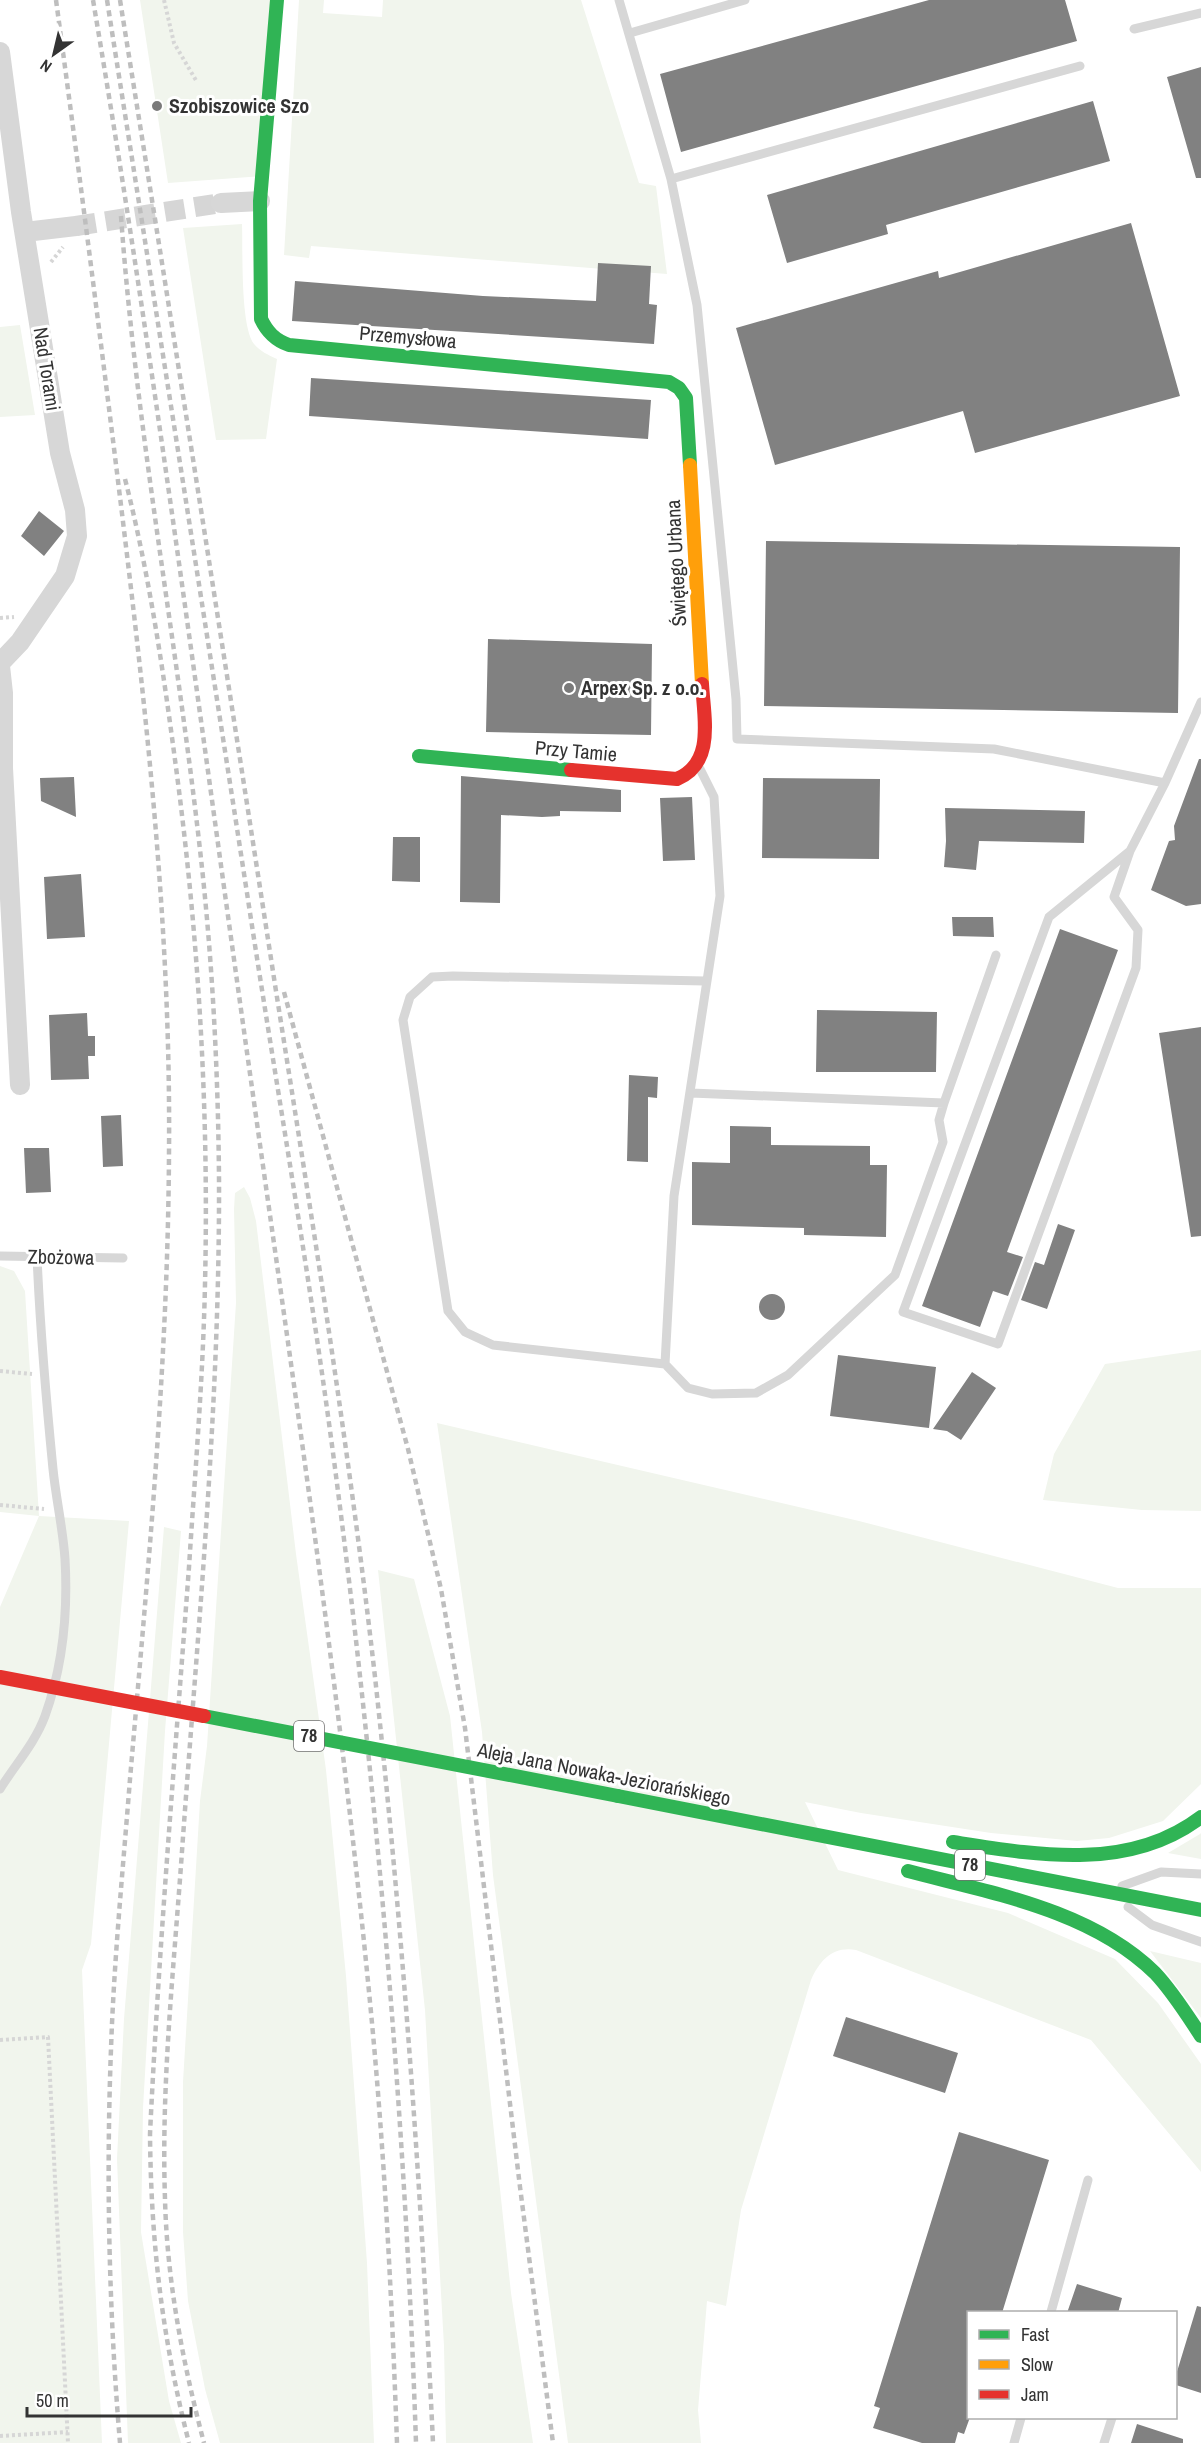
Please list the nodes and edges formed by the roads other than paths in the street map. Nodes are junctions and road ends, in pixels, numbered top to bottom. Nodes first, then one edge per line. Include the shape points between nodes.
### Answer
1 (277, 0) edge
2 (619, 0) edge
3 (745, 0) edge
4 (1201, 13) edge
5 (1134, 29) dead end
6 (630, 33) junction
7 (0, 52) edge
8 (1080, 66) dead end
9 (671, 179) junction
10 (260, 201) junction
11 (221, 203) tunnel mouth
12 (25, 232) junction
13 (73, 233) tunnel mouth
14 (679, 388) joint
15 (0, 665) edge
16 (1201, 702) edge
17 (419, 756) dead end
18 (698, 764) junction
19 (1165, 783) junction
20 (1130, 851) junction
21 (996, 955) dead end
22 (705, 981) junction
23 (20, 1085) dead end
24 (691, 1093) junction
25 (944, 1103) junction
26 (0, 1256) edge
27 (37, 1256) junction
28 (123, 1258) dead end
29 (665, 1364) junction
30 (0, 1677) edge
31 (0, 1789) edge
32 (1201, 1817) edge
33 (896, 1836) dead end
34 (831, 1838) junction
35 (941, 1839) dead end
36 (1201, 1874) edge
37 (1109, 1892) junction
38 (1201, 1910) edge
39 (1201, 1942) edge
40 (1201, 2036) edge
41 (1088, 2180) dead end
42 (1052, 2311) edge
43 (1021, 2419) edge
44 (1112, 2419) edge
45 (1014, 2443) edge
46 (1104, 2443) edge

1 - 10 main road
2 - 6 lane
3 - 6 lane
4 - 5 lane
6 - 9 lane
7 - 12 street, Nad Torami
8 - 9 lane
9 - 19 lane via 697,305 737,739 994,749
10 - 11 street
10 - 14 main road, Przemysłowa via 261,319 275,340 289,345 669,382
12 - 13 street
12 - 15 street, Nad Torami via 77,536 65,576
14 - 18 main road, Świętego Urbana via 686,398 705,739
15 - 23 street
16 - 19 lane
17 - 18 main road, Przy Tamie via 677,779 692,773
18 - 22 lane via 714,797 720,896
19 - 20 lane
20 - 20 lane via 1049,917 903,1312 998,1344 1136,968 1138,930 1114,897
21 - 25 lane
22 - 24 lane
22 - 29 lane via 432,977 410,997 403,1020 448,1311 465,1332 493,1345
24 - 25 lane
24 - 29 lane via 674,1196
25 - 29 lane via 939,1120 943,1142 895,1275 788,1375 756,1393 712,1394 688,1388
26 - 27 lane, Zbożowa
27 - 28 lane, Zbożowa
27 - 31 lane via 44,1376 66,1598 60,1659 45,1715
30 - 34 main road, Aleja Jana Nowaka-Jeziorańskiego / 78, bridge
32 - 35 main road via 1154,1843 1093,1857 1031,1854
33 - 34 main road
34 - 37 main road, Aleja Jana Nowaka-Jeziorańskiego / 78
34 - 40 main road via 888,1863 1010,1899 1117,1942 1150,1969
36 - 37 lane via 1161,1872
37 - 38 main road, Aleja Jana Nowaka-Jeziorańskiego / 78
37 - 39 lane via 1152,1925
41 - 42 lane
43 - 45 lane
44 - 46 lane

